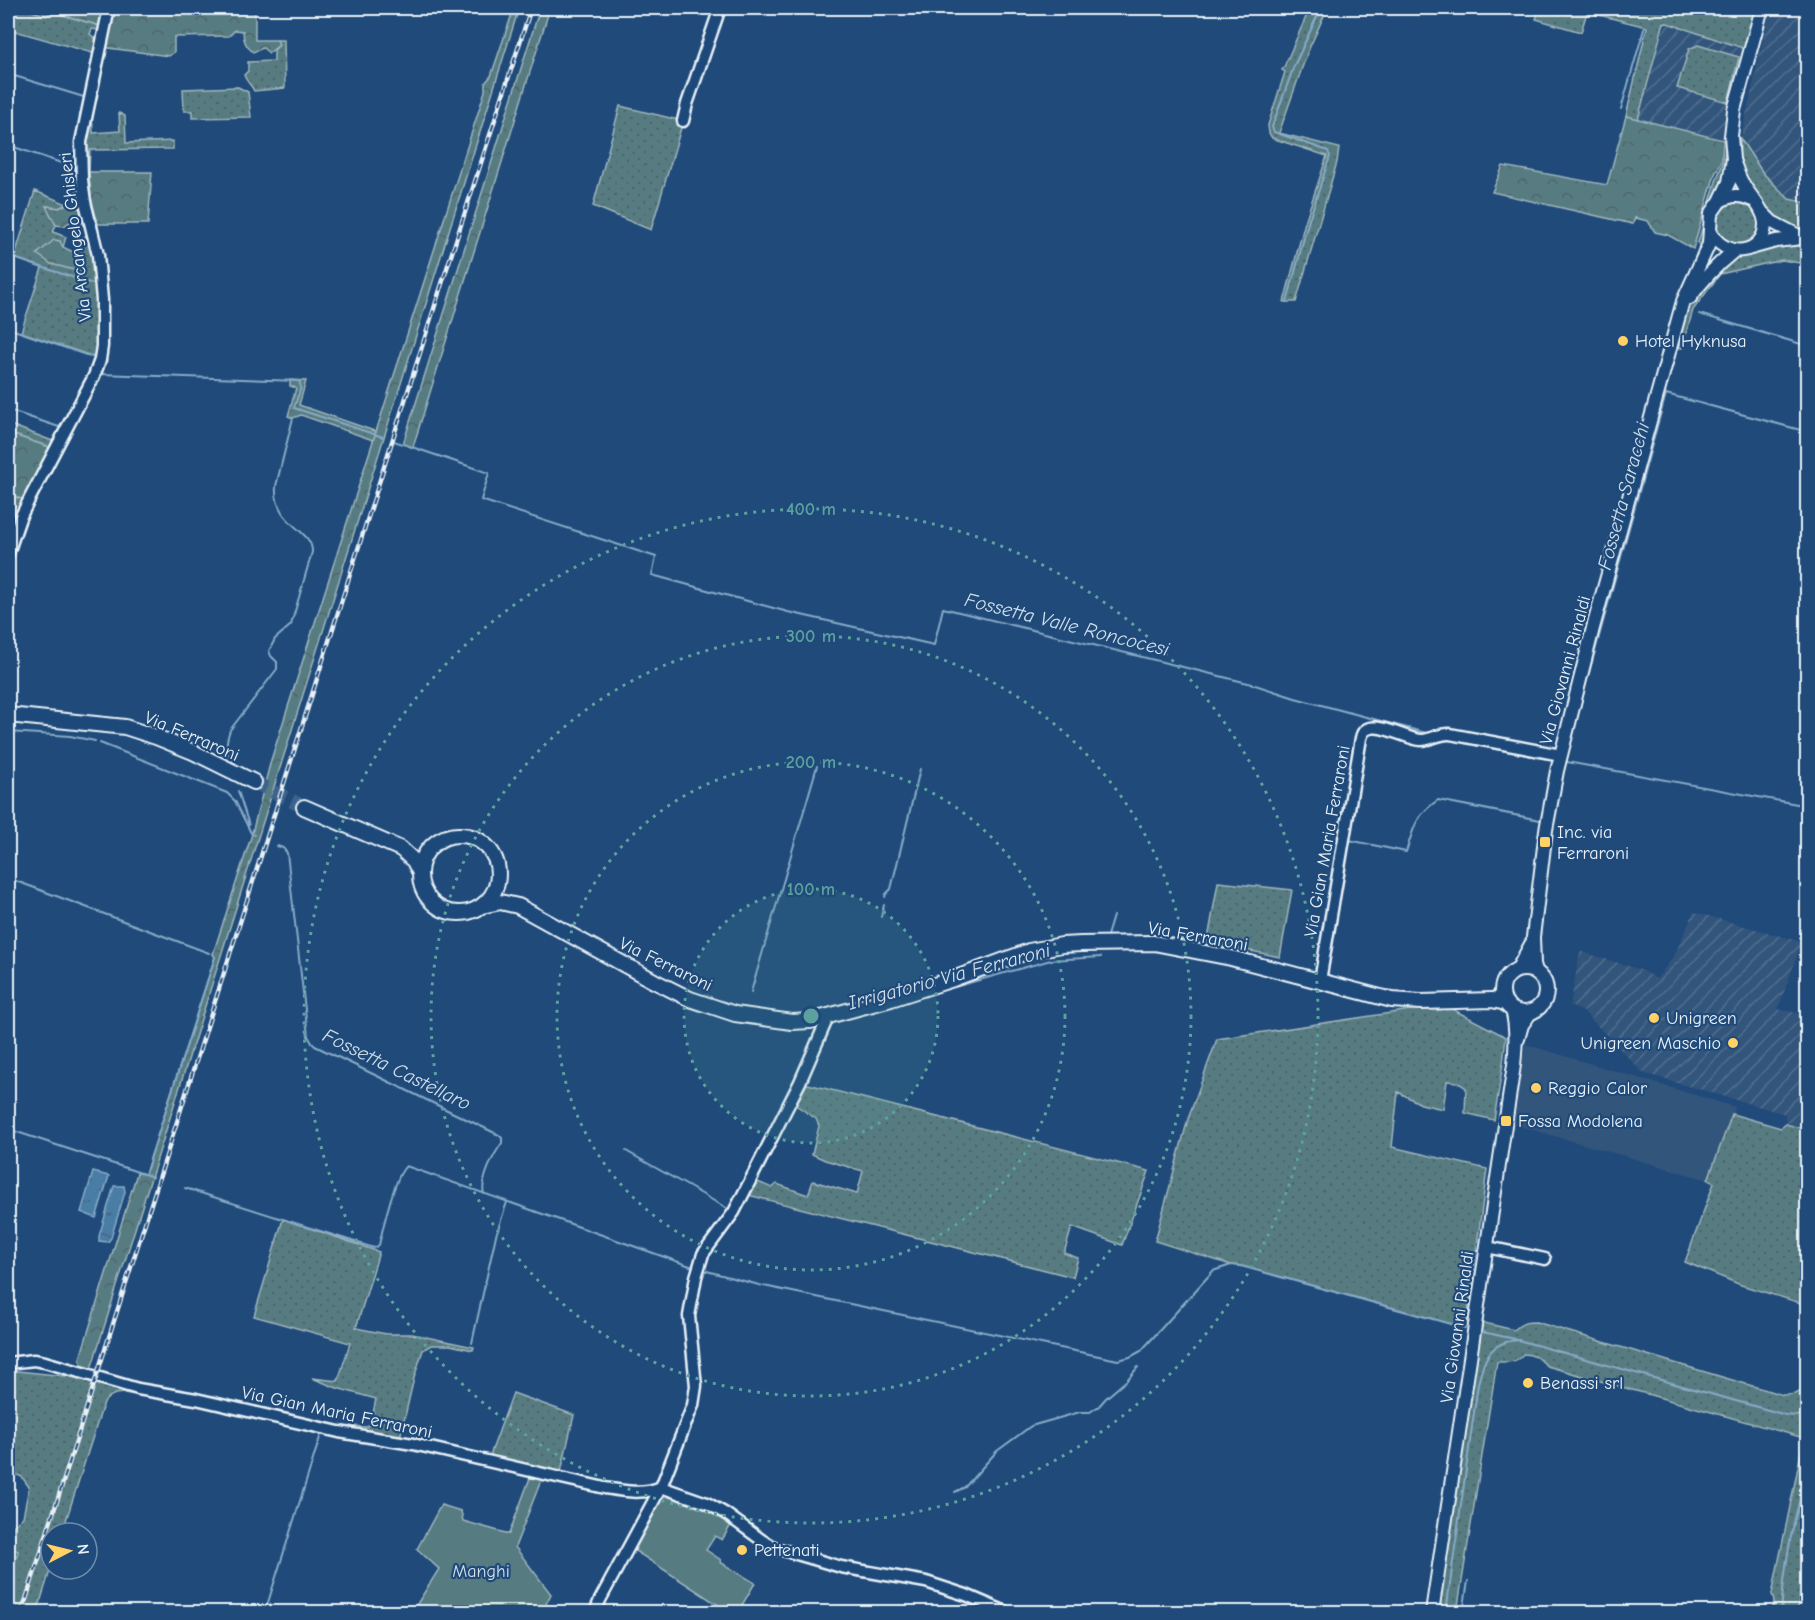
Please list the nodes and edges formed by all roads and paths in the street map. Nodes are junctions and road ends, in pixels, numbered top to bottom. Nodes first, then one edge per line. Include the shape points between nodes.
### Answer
1 (109, 8) edge
2 (720, 8) edge
3 (1762, 8) edge
4 (683, 121) dead end
5 (1733, 159) junction
6 (1752, 200) junction
7 (1720, 201) junction
8 (1763, 213) junction
9 (1710, 230) junction
10 (1804, 238) edge
11 (1748, 249) junction
12 (1734, 251) junction
13 (1703, 257) junction
14 (1722, 261) junction
15 (1681, 312) junction
16 (8, 553) edge
17 (8, 715) edge
18 (1561, 755) junction
19 (254, 782) tunnel mouth
20 (304, 807) tunnel mouth
21 (431, 847) junction
22 (401, 849) junction
23 (420, 873) junction
24 (498, 882) junction
25 (482, 906) junction
26 (518, 906) junction
27 (1533, 937) junction
28 (1517, 970) junction
29 (1537, 974) junction
30 (1320, 981) junction
31 (1504, 982) junction
32 (1474, 999) junction
33 (1509, 1007) junction
34 (1531, 1012) junction
35 (829, 1016) junction
36 (1516, 1046) junction
37 (1487, 1247) junction
38 (1545, 1259) dead end
39 (8, 1362) edge
40 (661, 1487) junction
41 (595, 1612) edge
42 (1006, 1612) edge
43 (1432, 1612) edge

1 - 16 street, Via Arcangelo Ghisleri via 81,142 83,192 100,278 100,360 20,519
2 - 4 street
3 - 5 street, Via Giovanni Rinaldi via 1734,110
5 - 6 street, Via Giovanni Rinaldi
5 - 7 street, Via Giovanni Rinaldi
6 - 7 street via 1736,195
6 - 8 street, Via Giovanni Rinaldi
7 - 9 street, Via Giovanni Rinaldi via 1711,214
8 - 10 street, Via Giovanni Rinaldi
8 - 11 street via 1765,227 1759,240
9 - 12 street via 1719,244
9 - 13 street, Via Giovanni Rinaldi
10 - 11 street
11 - 12 street
12 - 14 street, Via Giovanni Rinaldi
13 - 14 street
13 - 15 street, Via Giovanni Rinaldi
14 - 15 street, Via Giovanni Rinaldi
15 - 18 street, Via Giovanni Rinaldi
17 - 19 main road, Via Ferraroni via 124,727 193,752
18 - 27 street, Via Giovanni Rinaldi via 1546,830
18 - 30 street, Via Gian Maria Ferraroni via 1444,734 1418,740 1377,727 1362,732
20 - 22 main road
21 - 22 main road
21 - 23 main road
21 - 24 main road via 449,836 478,839 496,861
22 - 23 main road
23 - 25 main road via 426,894 441,909 462,913
24 - 25 main road
24 - 26 main road, Via Ferraroni
25 - 26 main road, Via Ferraroni via 500,902
26 - 35 main road, Via Ferraroni via 690,999 735,1014 792,1022
27 - 28 street, Via Giovanni Rinaldi
27 - 29 street, Via Giovanni Rinaldi
28 - 29 main road
28 - 31 main road
29 - 34 main road via 1544,981 1546,994
30 - 32 main road, Via Ferraroni via 1392,1000
30 - 35 main road, Via Ferraroni via 1231,958 1154,944 1062,945 1029,951 924,989
31 - 32 main road, Via Ferraroni
31 - 33 main road via 1502,992
32 - 33 main road, Via Ferraroni via 1492,1000
33 - 34 main road
33 - 36 street, Via Giovanni Rinaldi via 1515,1021
34 - 36 street, Via Giovanni Rinaldi
35 - 40 street via 734,1212 705,1250 690,1307 695,1395
36 - 37 street, Via Giovanni Rinaldi
37 - 38 street
37 - 43 street, Via Giovanni Rinaldi
39 - 40 street, Via Gian Maria Ferraroni via 45,1362 138,1389 413,1444 605,1488 632,1491
40 - 41 street
40 - 42 street, Via Gian Maria Ferraroni via 707,1503 776,1548 842,1567 926,1582

